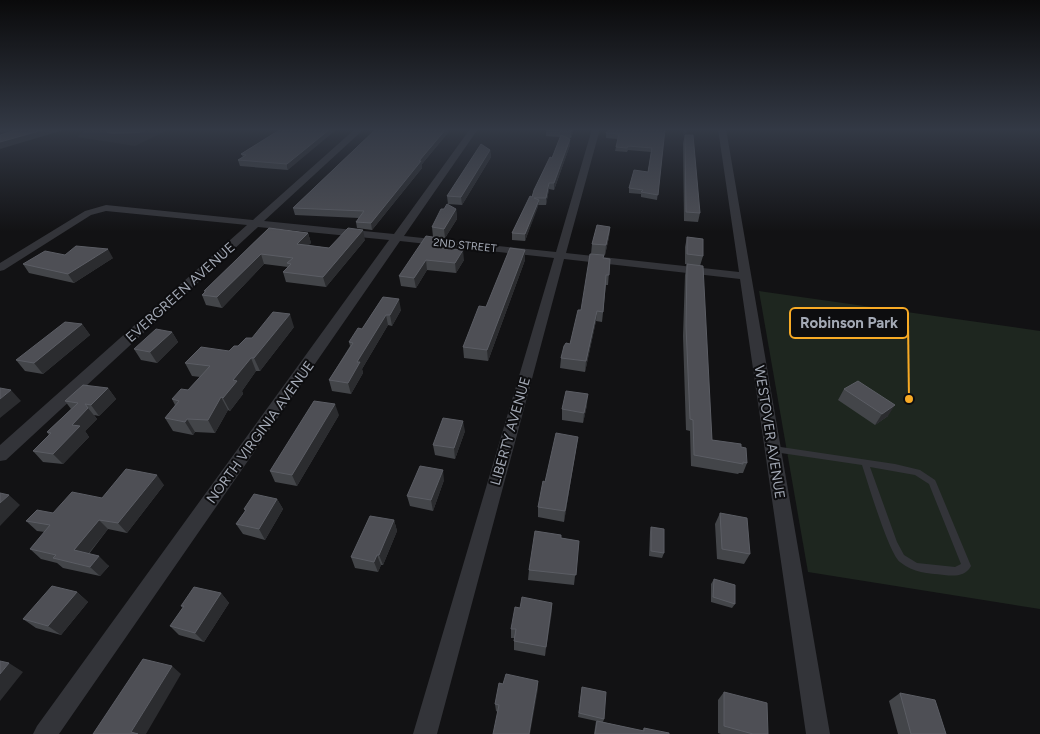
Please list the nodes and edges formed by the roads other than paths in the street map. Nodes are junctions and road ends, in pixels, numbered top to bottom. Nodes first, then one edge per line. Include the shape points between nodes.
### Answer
1 (322, 163) edge
2 (450, 163) edge
3 (586, 163) edge
4 (728, 163) edge
5 (255, 223) junction
6 (398, 238) junction
7 (560, 256) junction
8 (0, 268) edge
9 (746, 276) junction
10 (774, 449) junction
11 (0, 455) edge
12 (865, 463) junction
13 (45, 734) edge
14 (425, 734) edge
15 (818, 734) edge

1 - 5 street, EVERGREEN AVENUE
2 - 6 street, NORTH VIRGINIA AVENUE
3 - 7 street, LIBERTY AVENUE
4 - 9 street, WESTOVER AVENUE
5 - 6 street, 2ND STREET
5 - 8 street, 2ND STREET via 116,208 95,210
5 - 11 street, EVERGREEN AVENUE
6 - 7 street, 2ND STREET
6 - 13 street, NORTH VIRGINIA AVENUE
7 - 9 street, 2ND STREET
7 - 14 street, LIBERTY AVENUE
9 - 10 street, WESTOVER AVENUE
10 - 12 lane
10 - 15 street, WESTOVER AVENUE
12 - 12 lane via 917,472 932,482 966,566 956,572 916,567 901,558

